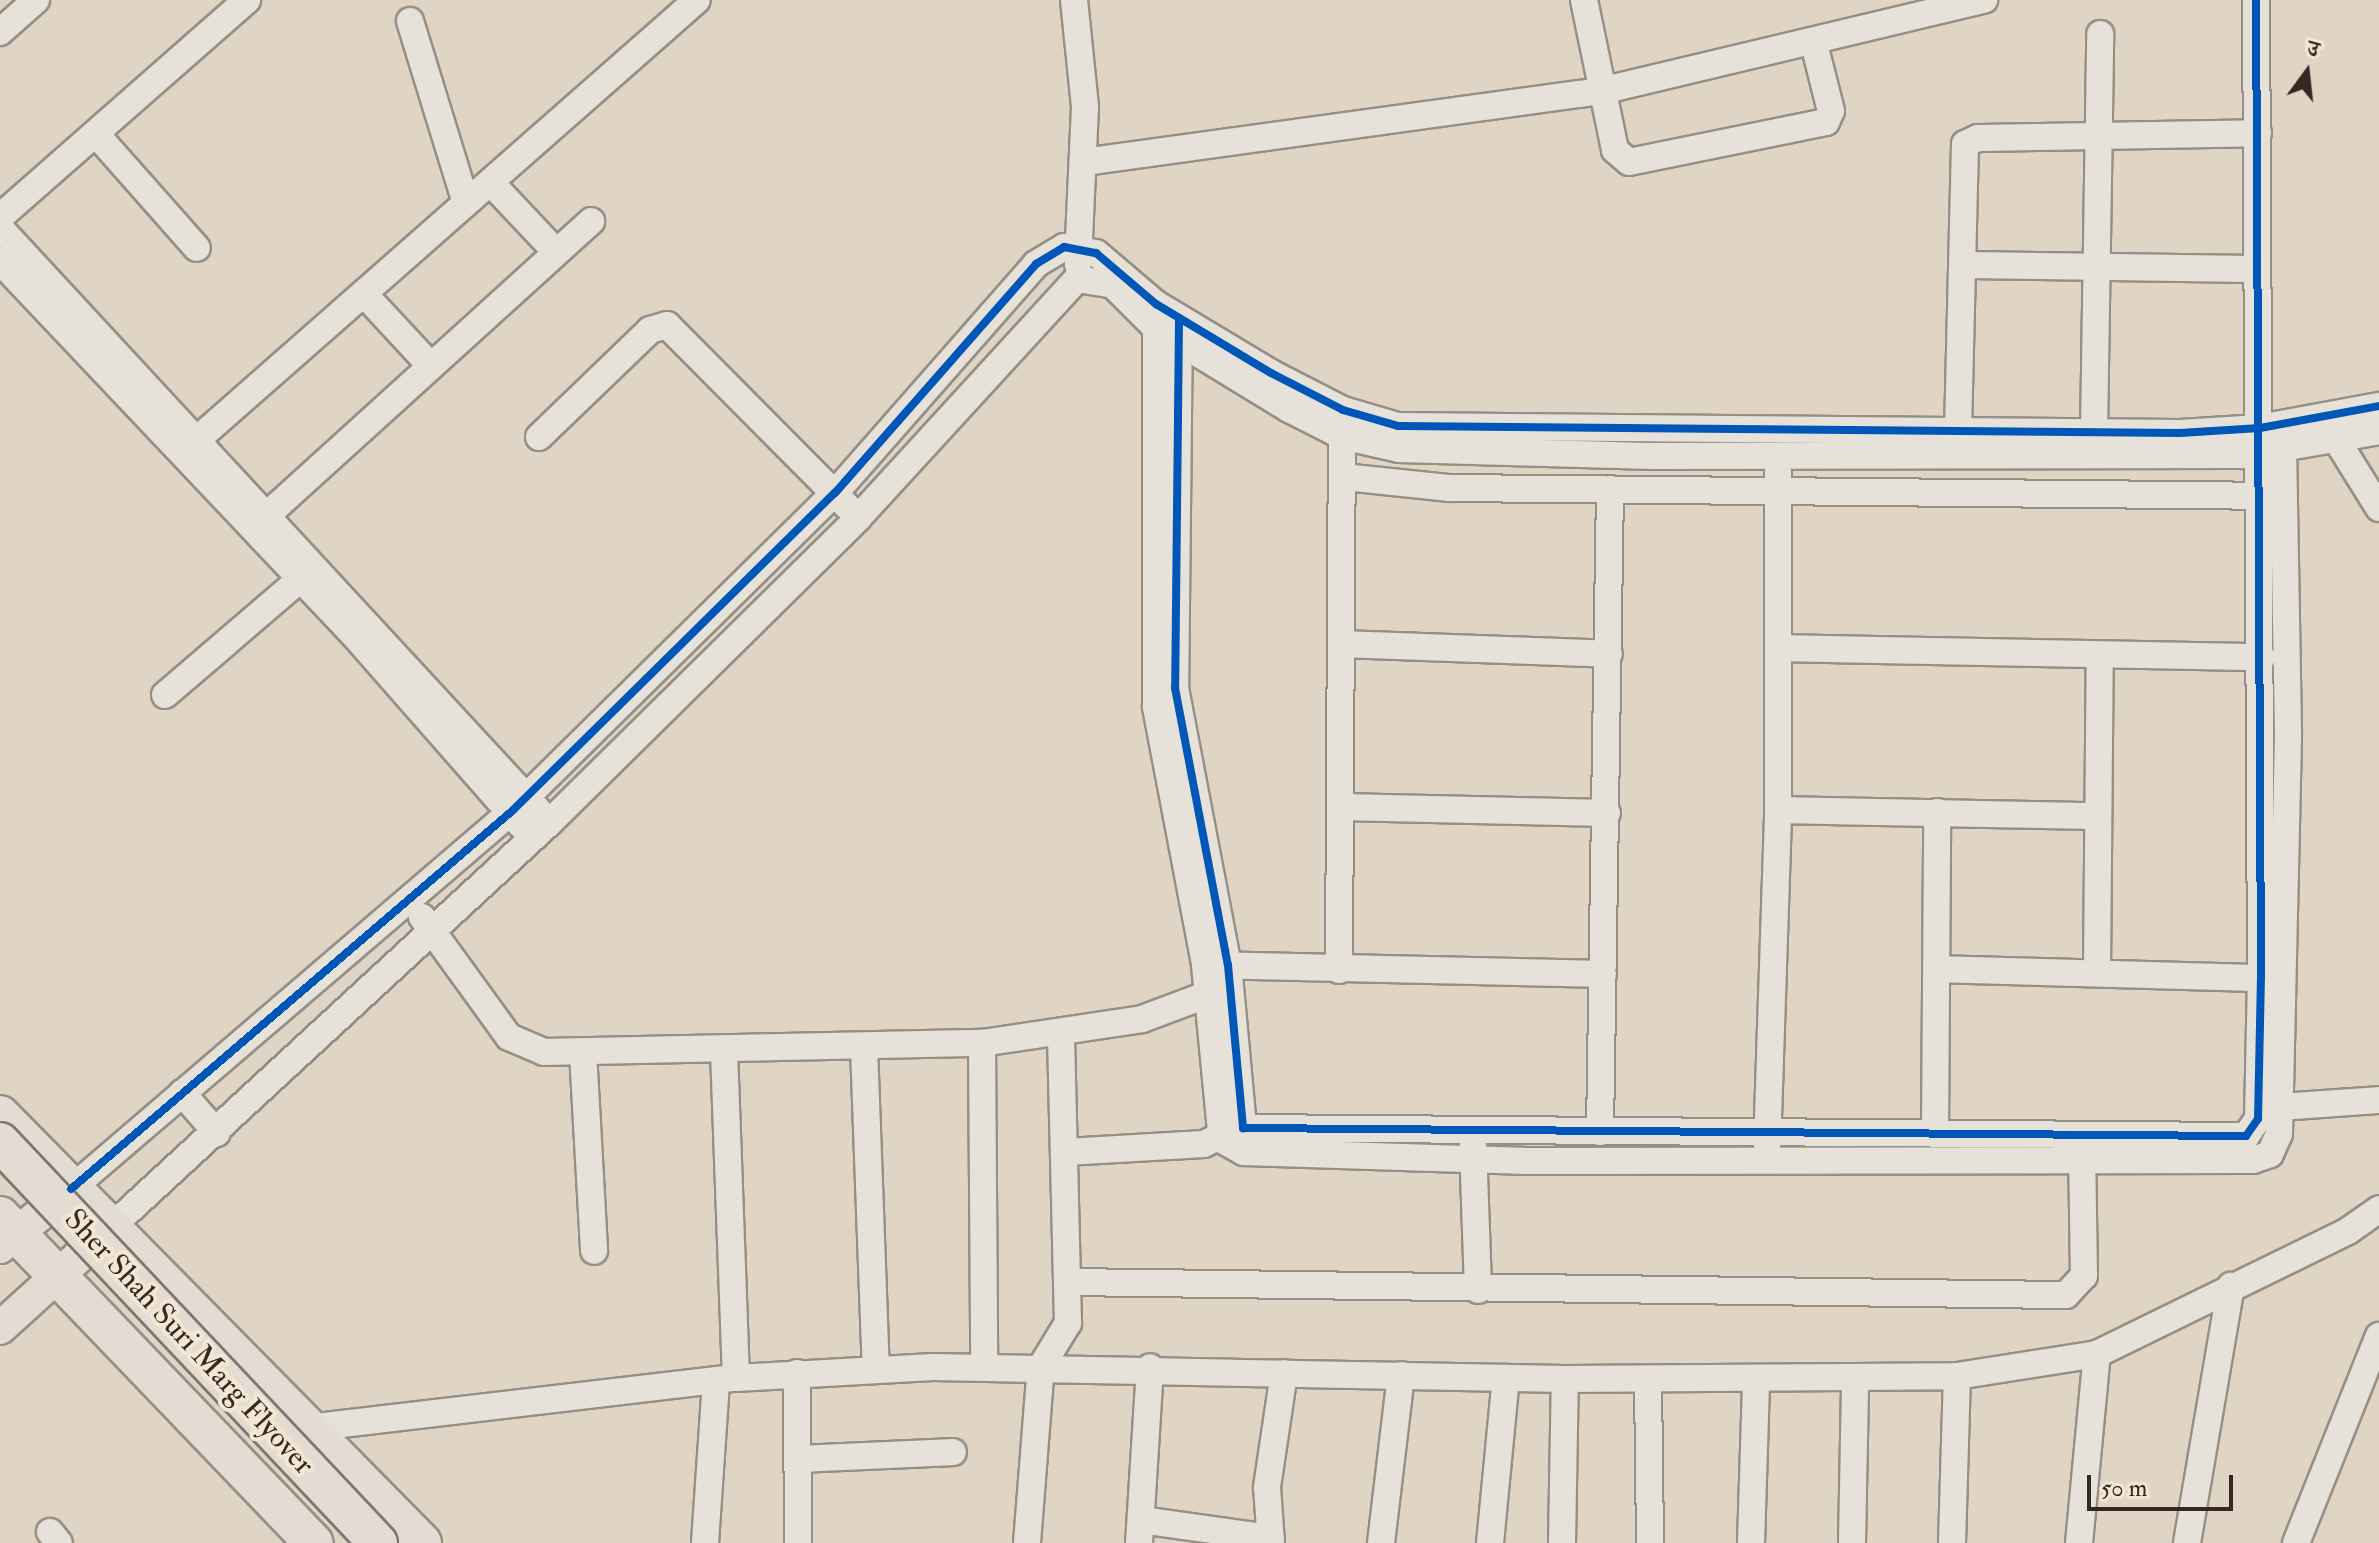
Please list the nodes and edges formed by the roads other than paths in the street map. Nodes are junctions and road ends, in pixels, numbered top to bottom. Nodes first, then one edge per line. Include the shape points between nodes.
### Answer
1 (36, 0) edge
2 (247, 0) edge
3 (697, 0) edge
4 (1074, 0) edge
5 (1584, 0) edge
6 (1984, 0) edge
7 (2256, 0) edge
8 (410, 21) dead end
9 (0, 32) edge
10 (2100, 34) dead end
11 (1814, 44) junction
12 (1601, 91) junction
13 (2258, 133) junction
14 (96, 134) junction
15 (2098, 135) junction
16 (1084, 162) junction
17 (492, 184) junction
18 (466, 203) junction
19 (0, 217) edge
20 (591, 221) dead end
21 (0, 228) edge
22 (1078, 246) junction
23 (197, 248) dead end
24 (556, 252) junction
25 (0, 261) edge
26 (1963, 265) junction
27 (2100, 268) junction
28 (2257, 269) junction
29 (1077, 279) junction
30 (365, 295) junction
31 (1168, 324) junction
32 (108, 362) junction
33 (431, 366) junction
34 (2379, 406) edge
35 (1342, 423) junction
36 (2328, 426) junction
37 (1775, 427) junction
38 (1958, 431) junction
39 (2379, 431) edge
40 (2094, 433) junction
41 (539, 437) dead end
42 (2272, 439) junction
43 (187, 448) junction
44 (1777, 456) junction
45 (1344, 477) junction
46 (1778, 487) junction
47 (1610, 489) junction
48 (835, 493) junction
49 (2275, 496) junction
50 (2379, 508) edge
51 (266, 516) junction
52 (858, 518) junction
53 (307, 573) junction
54 (1341, 644) junction
55 (1778, 648) junction
56 (1609, 654) junction
57 (2100, 655) junction
58 (2262, 657) junction
59 (165, 695) dead end
60 (519, 804) junction
61 (1341, 807) junction
62 (1778, 810) junction
63 (1937, 812) junction
64 (1607, 813) junction
65 (2097, 816) junction
66 (540, 831) junction
67 (409, 903) junction
68 (433, 929) junction
69 (1217, 965) junction
70 (1938, 969) junction
71 (1339, 970) junction
72 (2097, 971) junction
73 (1603, 974) junction
74 (2261, 978) junction
75 (1209, 994) junction
76 (1061, 1035) junction
77 (982, 1043) junction
78 (864, 1047) junction
79 (724, 1049) junction
80 (583, 1052) junction
81 (182, 1093) junction
82 (2379, 1100) edge
83 (2279, 1107) junction
84 (0, 1115) edge
85 (1230, 1132) junction
86 (1600, 1132) junction
87 (217, 1133) junction
88 (1767, 1133) junction
89 (1935, 1134) junction
90 (2250, 1134) junction
91 (0, 1142) edge
92 (1473, 1147) junction
93 (2082, 1149) junction
94 (2274, 1150) junction
95 (1066, 1152) junction
96 (1767, 1160) junction
97 (0, 1173) edge
98 (71, 1189) junction
99 (2379, 1209) edge
100 (109, 1229) junction
101 (5, 1231) edge
102 (594, 1251) dead end
103 (58, 1276) junction
104 (1068, 1282) junction
105 (2231, 1286) junction
106 (1478, 1290) junction
107 (0, 1328) edge
108 (2379, 1336) edge
109 (2097, 1354) junction
110 (876, 1367) junction
111 (1041, 1367) junction
112 (1150, 1367) junction
113 (984, 1368) junction
114 (797, 1373) junction
115 (1284, 1373) junction
116 (1401, 1375) junction
117 (1957, 1376) junction
118 (1506, 1378) junction
119 (726, 1379) junction
120 (1565, 1379) junction
121 (1648, 1379) junction
122 (1756, 1380) junction
123 (1855, 1380) junction
124 (308, 1428) junction
125 (953, 1452) dead end
126 (800, 1459) junction
127 (1140, 1532) edge
128 (1271, 1540) edge
129 (314, 1543) edge
130 (348, 1543) edge
131 (378, 1543) edge
132 (422, 1543) edge
133 (705, 1543) edge
134 (798, 1543) edge
135 (1027, 1543) edge
136 (1381, 1543) edge
137 (1490, 1543) edge
138 (1562, 1543) edge
139 (1650, 1543) edge
140 (1751, 1543) edge
141 (1852, 1543) edge
142 (1952, 1543) edge
143 (2079, 1543) edge
144 (2187, 1543) edge
145 (2296, 1543) edge

1 - 9 street
2 - 14 street
3 - 17 street
4 - 16 street
5 - 12 street
6 - 11 street
7 - 13 street
8 - 18 street
10 - 15 street
11 - 12 street
11 - 12 street via 1831,111 1817,128 1629,162 1615,150
12 - 16 street
13 - 15 street
13 - 28 street
14 - 19 street
14 - 23 street
15 - 26 street via 1978,138 1965,144
15 - 27 street
16 - 22 street
17 - 18 street
17 - 24 street
18 - 30 street
20 - 24 street
21 - 32 street
22 - 29 street
22 - 31 street
22 - 48 street via 1036,264
24 - 33 street
25 - 32 street
26 - 27 street
26 - 38 street
27 - 28 street
27 - 40 street
28 - 42 street
29 - 31 street via 1113,285
29 - 52 street
30 - 33 street
30 - 43 street
31 - 35 street
31 - 69 street via 1175,688
32 - 43 street
33 - 51 street
34 - 36 street
35 - 37 street
35 - 44 street via 1459,453
35 - 45 street
36 - 39 street
36 - 42 street
36 - 50 street
37 - 38 street
37 - 44 street
38 - 40 street
40 - 42 street
41 - 48 street via 650,330 667,325
42 - 44 street
42 - 49 street
43 - 51 street
43 - 53 street
44 - 46 street
45 - 47 street via 1404,487
45 - 54 street
46 - 47 street
46 - 49 street
46 - 55 street
47 - 56 street
48 - 52 street
48 - 60 street
49 - 58 street
49 - 83 street
51 - 53 street
52 - 66 street
53 - 59 street
53 - 60 street
54 - 56 street
54 - 61 street
55 - 57 street
55 - 62 street
56 - 64 street
57 - 58 street
57 - 65 street
58 - 74 street
60 - 66 street
60 - 67 street
61 - 64 street
61 - 71 street
62 - 63 street
62 - 88 street
63 - 65 street
63 - 70 street
64 - 73 street
65 - 72 street
66 - 68 street
67 - 68 street
67 - 81 street
68 - 80 street via 509,1037 532,1050
68 - 87 street
69 - 71 street
69 - 75 street
69 - 85 street
70 - 72 street
70 - 89 street
71 - 73 street
72 - 74 street
73 - 86 street
74 - 90 street via 2258,1119
75 - 76 street via 1142,1019
75 - 85 street
76 - 77 street
76 - 95 street
77 - 78 street
77 - 113 street
78 - 79 street
78 - 110 street
79 - 80 street
79 - 119 street
80 - 102 street
81 - 87 street
81 - 98 street
82 - 83 street
83 - 94 street
84 - 98 highway
85 - 92 street
85 - 95 street
86 - 88 street
86 - 92 street
87 - 100 street
88 - 89 street
88 - 96 street
89 - 93 street
90 - 93 street
90 - 94 street
91 - 131 highway, Sher Shah Suri Marg Flyover, bridge
92 - 96 street
92 - 106 street
93 - 94 street via 2253,1160
93 - 96 street
93 - 106 street via 2084,1276 2066,1295
95 - 104 street
97 - 130 highway, Sher Shah Suri Marg Flyover
98 - 100 highway
98 - 101 main road
99 - 105 street
100 - 103 main road
100 - 124 highway
101 - 103 highway
103 - 107 main road
103 - 129 highway
104 - 106 street
104 - 111 street via 1068,1323
105 - 109 street
105 - 144 street
108 - 145 street
109 - 117 street
109 - 143 street
110 - 113 street
110 - 114 street
111 - 112 street
111 - 113 street
111 - 135 street
112 - 115 street
112 - 127 street
114 - 119 street
114 - 126 street
115 - 116 street
115 - 128 street via 1267,1487
116 - 118 street
116 - 136 street
117 - 123 street
117 - 142 street
118 - 120 street
118 - 137 street
119 - 124 street
119 - 133 street
120 - 121 street
120 - 138 street
121 - 122 street
121 - 139 street
122 - 123 street
122 - 140 street
123 - 141 street
124 - 132 highway
125 - 126 street
126 - 134 street
127 - 128 street

